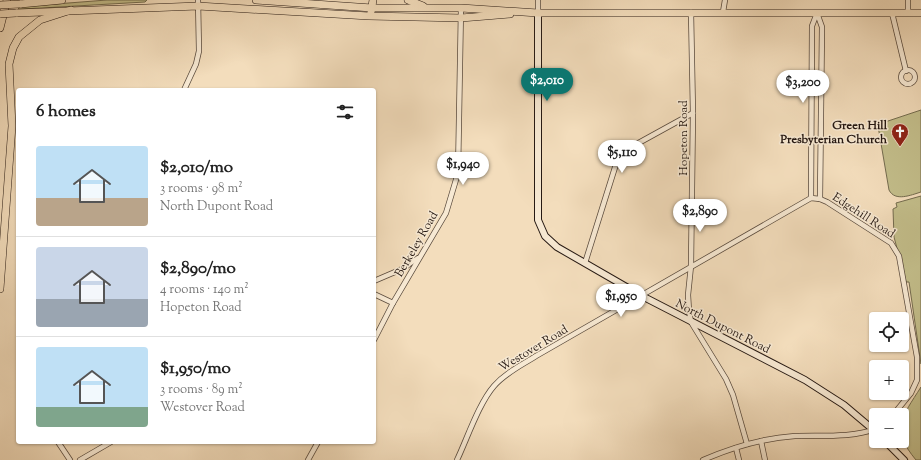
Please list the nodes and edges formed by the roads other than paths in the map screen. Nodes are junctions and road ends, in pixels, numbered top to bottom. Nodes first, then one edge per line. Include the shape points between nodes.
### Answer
1 (7, 0) edge
2 (11, 0) edge
3 (62, 0) edge
4 (256, 0) edge
5 (346, 0) edge
6 (408, 0) edge
7 (538, 0) edge
8 (725, 0) edge
9 (908, 0) edge
10 (43, 1) edge
11 (198, 3) edge
12 (370, 4) edge
13 (0, 5) edge
14 (338, 5) junction
15 (461, 8) junction
16 (431, 9) junction
17 (71, 10) junction
18 (691, 12) junction
19 (723, 12) junction
20 (538, 13) junction
21 (817, 13) junction
22 (892, 13) junction
23 (908, 13) junction
24 (921, 13) edge
25 (1, 16) edge
26 (369, 16) junction
27 (461, 18) junction
28 (0, 28) edge
29 (906, 71) dead end
30 (185, 88) edge
31 (693, 113) junction
32 (811, 198) junction
33 (820, 199) junction
34 (420, 256) junction
35 (585, 263) junction
36 (691, 266) junction
37 (376, 280) edge
38 (0, 289) edge
39 (376, 295) edge
40 (642, 296) junction
41 (393, 302) junction
42 (691, 322) junction
43 (376, 336) edge
44 (899, 408) edge
45 (869, 425) edge
46 (869, 431) edge
47 (761, 441) junction
48 (59, 444) edge
49 (108, 444) edge
50 (317, 444) edge
51 (747, 444) junction
52 (736, 448) junction
53 (892, 448) edge
54 (70, 460) edge
55 (80, 460) edge
56 (308, 460) edge
57 (457, 460) edge
58 (703, 460) edge
59 (739, 460) edge
60 (765, 460) edge
61 (904, 460) edge

1 - 25 main road
2 - 25 main road
3 - 10 main road
4 - 14 main road
5 - 14 main road
6 - 16 main road
7 - 20 street
8 - 19 street
9 - 23 street
10 - 13 main road, bridge
11 - 17 main road
11 - 26 main road
11 - 30 street via 199,50 196,64
12 - 14 main road
12 - 16 main road
12 - 26 main road
15 - 16 main road
15 - 20 main road
15 - 27 street, Berkeley Road
17 - 25 main road, bridge
17 - 38 main road via 40,20 19,37 13,48 10,64 11,142
18 - 19 main road
18 - 20 main road
18 - 31 street, Hopeton Road
19 - 21 main road
20 - 27 main road
20 - 35 main road, North Dupont Road via 538,223 550,242
21 - 22 main road
21 - 32 street via 812,26
21 - 33 street via 822,28
22 - 23 main road
22 - 29 street
23 - 24 main road
25 - 28 main road
26 - 27 main road
27 - 34 street, Berkeley Road via 458,173 446,212
31 - 35 street via 624,151 617,161
31 - 36 street, Hopeton Road
32 - 33 street, Edgehill Road
32 - 36 street, Westover Road
33 - 44 street, Edgehill Road via 891,243 899,256 917,357 917,380 911,393
34 - 37 street via 402,269
34 - 41 street, Berkeley Road
35 - 40 main road, North Dupont Road
36 - 40 street, Westover Road
36 - 42 street, Hopeton Road via 688,295
39 - 41 street
40 - 42 main road, North Dupont Road
40 - 57 street, Westover Road via 503,377 487,396
41 - 43 street, Berkeley Road
42 - 45 main road, North Dupont Road via 805,380 844,405
42 - 51 street, Hopeton Road via 726,379
46 - 47 street
47 - 51 street
47 - 60 street
48 - 54 street
49 - 55 street
50 - 56 street
51 - 52 street
52 - 58 street
52 - 59 street
53 - 61 main road

